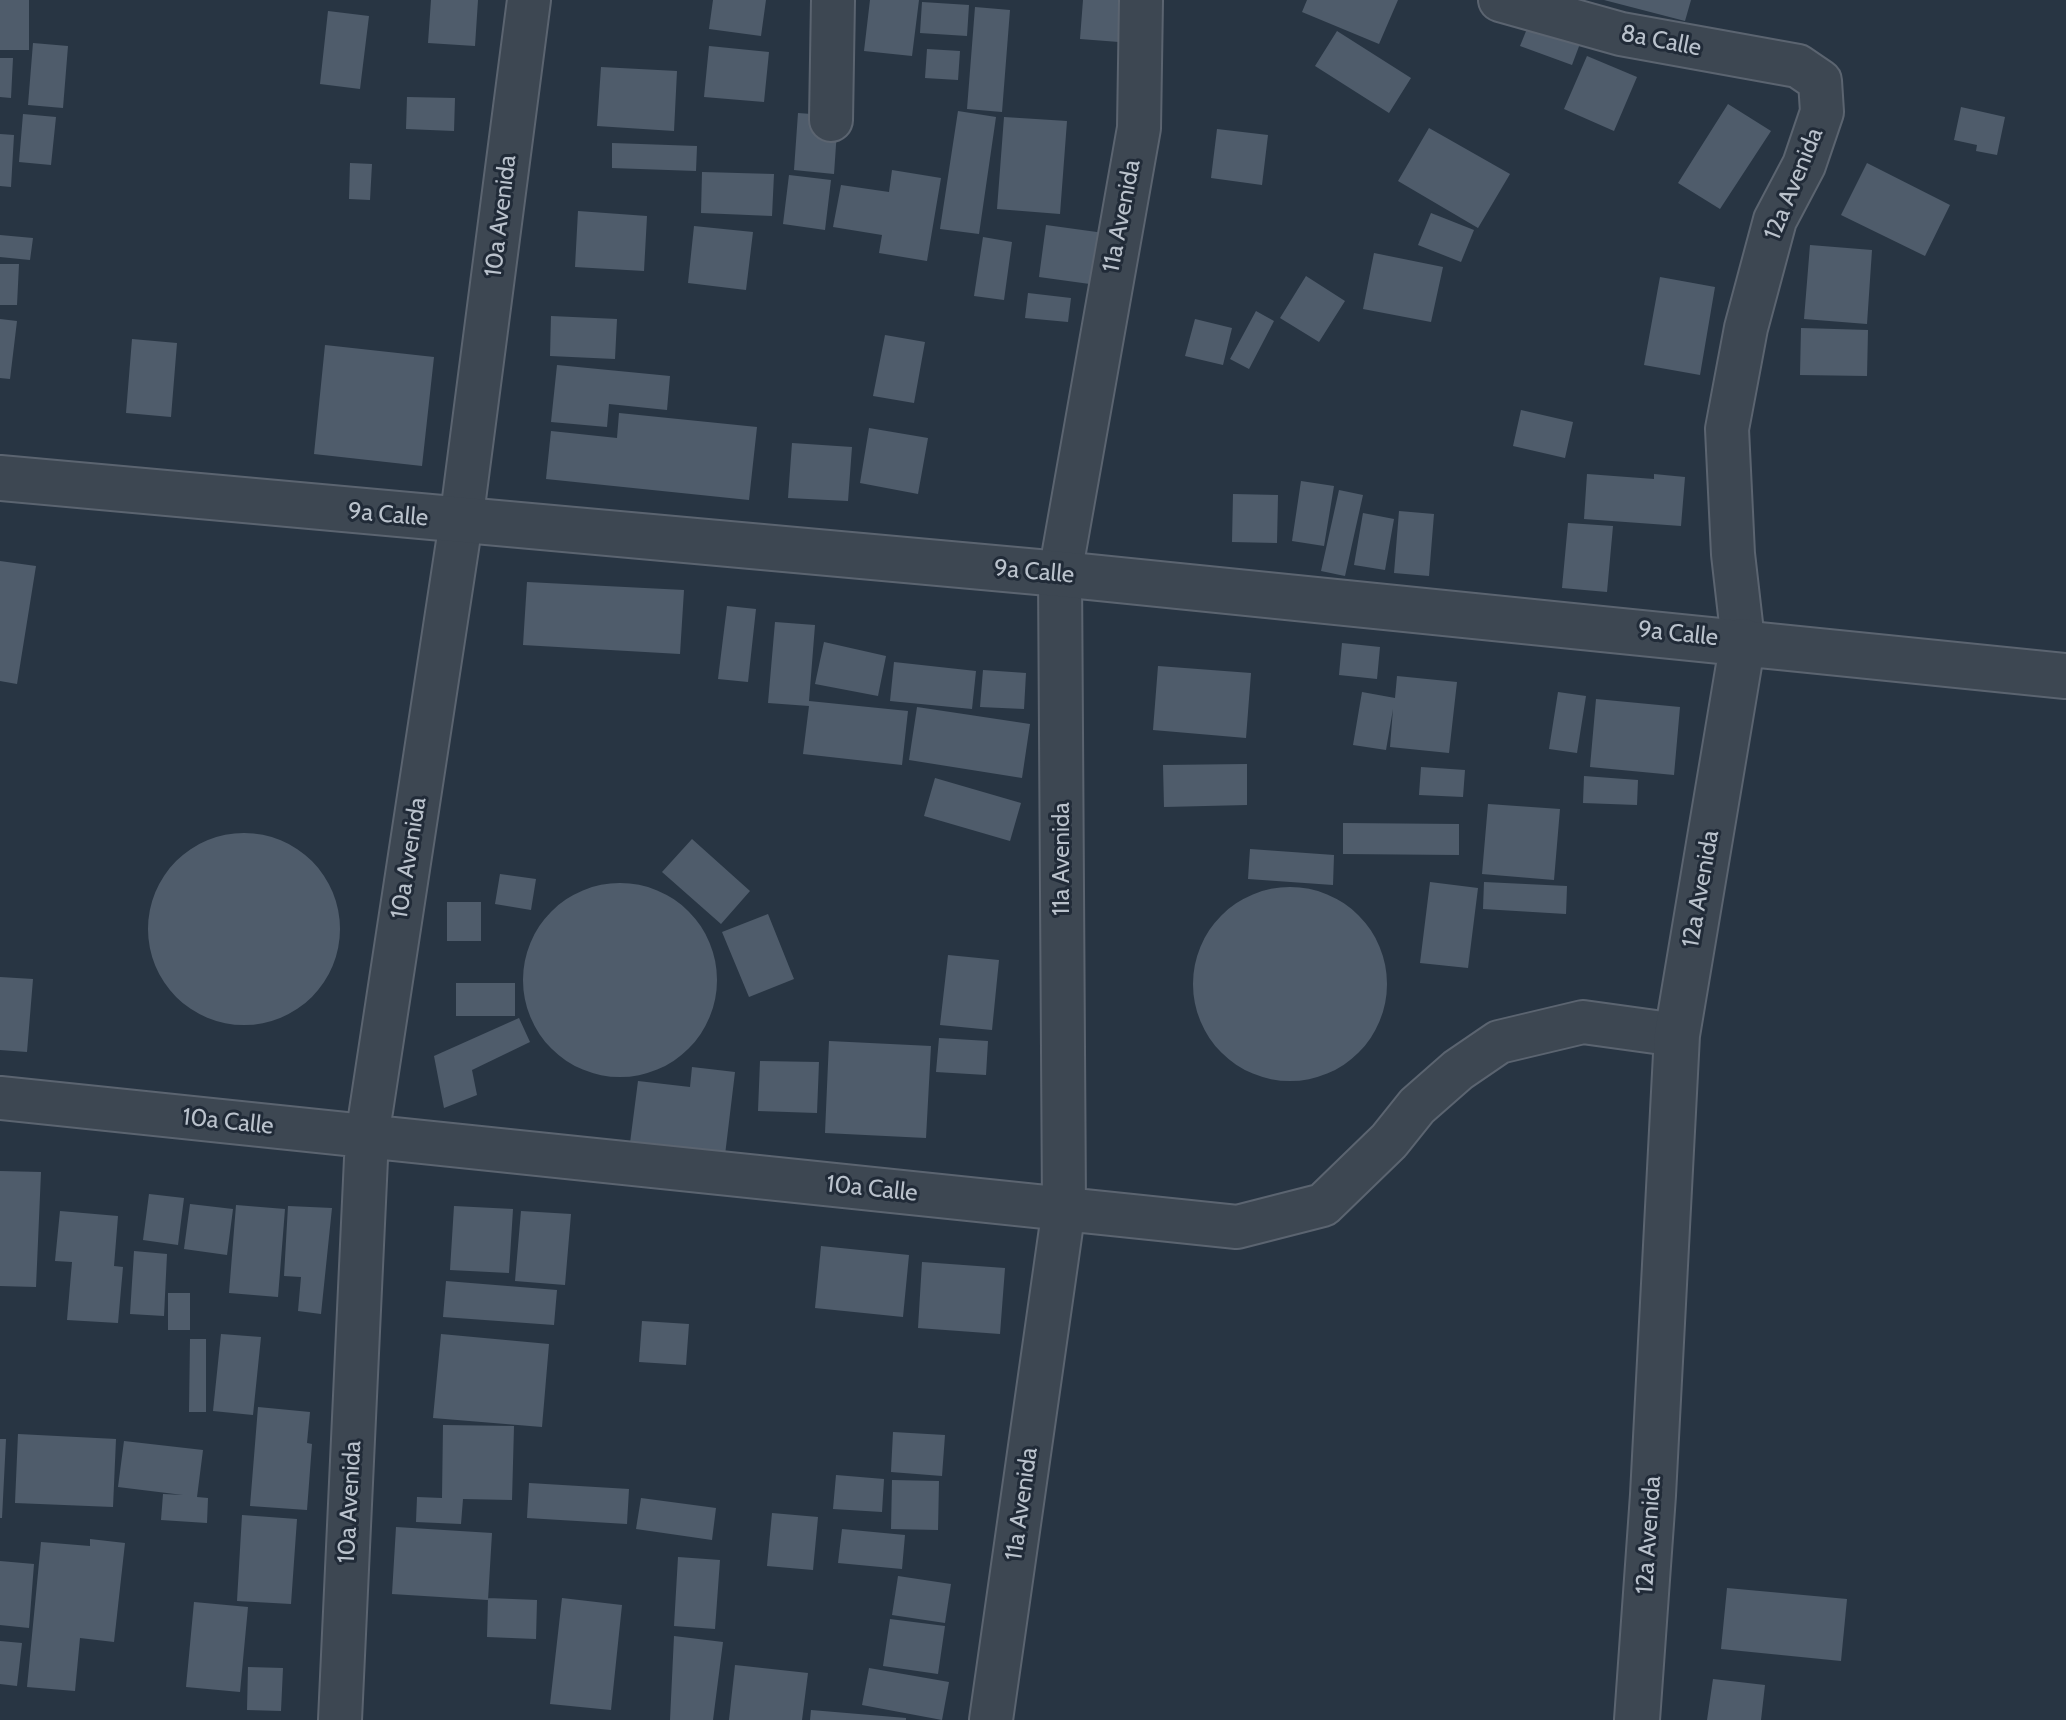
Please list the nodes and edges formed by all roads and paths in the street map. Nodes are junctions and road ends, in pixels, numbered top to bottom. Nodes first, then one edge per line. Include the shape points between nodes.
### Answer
1 (529, 0) edge
2 (833, 0) edge
3 (1141, 0) edge
4 (1500, 0) edge
5 (1820, 81) joint
6 (831, 120) dead end
7 (0, 478) edge
8 (461, 522) junction
9 (1060, 574) junction
10 (1743, 641) junction
11 (2066, 676) edge
12 (1677, 1035) junction
13 (0, 1098) edge
14 (367, 1137) junction
15 (1064, 1208) junction
16 (1635, 1718) edge
17 (340, 1720) edge
18 (991, 1720) edge

1 - 8 street, 10a Avenida
2 - 6 street
3 - 9 street, 11a Avenida via 1139,128
4 - 5 street, 8a Calle via 1621,34 1798,66
5 - 10 street, 12a Avenida via 1822,112 1804,165 1775,220 1746,328 1727,429
7 - 8 street, 9a Calle
8 - 9 street, 9a Calle
8 - 14 street, 10a Avenida
9 - 10 street, 9a Calle
9 - 15 street, 11a Avenida
10 - 11 street, 9a Calle
10 - 12 street, 12a Avenida
12 - 15 street, 10a Calle via 1583,1022 1499,1042 1417,1106 1323,1205 1237,1227
12 - 16 street, 12a Avenida via 1653,1495
13 - 14 street, 10a Calle
14 - 15 street, 10a Calle
14 - 17 street, 10a Avenida
15 - 18 street, 11a Avenida

